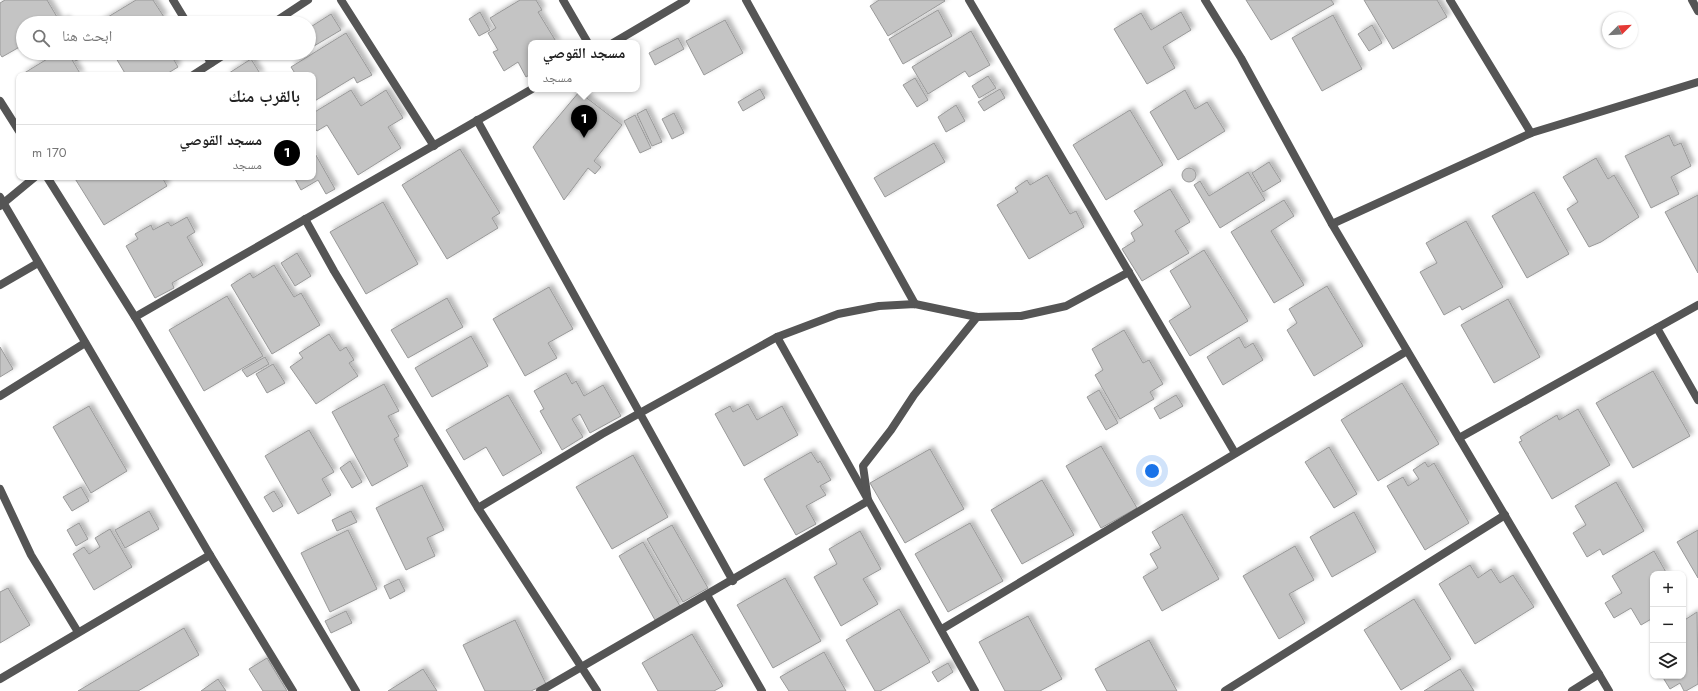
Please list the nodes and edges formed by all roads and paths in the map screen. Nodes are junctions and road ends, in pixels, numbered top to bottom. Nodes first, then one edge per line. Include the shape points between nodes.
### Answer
1 (173, 0) edge
2 (308, 0) edge
3 (341, 0) edge
4 (563, 0) edge
5 (686, 0) edge
6 (746, 0) edge
7 (969, 0) edge
8 (1206, 0) edge
9 (1450, 0) edge
10 (1692, 0) edge
11 (1698, 11) edge
12 (183, 16) edge
13 (284, 16) edge
14 (586, 40) edge
15 (617, 40) edge
16 (209, 60) edge
17 (216, 60) edge
18 (211, 63) junction
19 (198, 72) edge
20 (1697, 85) edge
21 (528, 91) edge
22 (0, 101) edge
23 (477, 120) junction
24 (16, 126) edge
25 (1531, 134) junction
26 (434, 146) junction
27 (31, 180) edge
28 (49, 180) edge
29 (1, 202) edge
30 (305, 219) junction
31 (1332, 224) junction
32 (38, 263) junction
33 (1129, 272) junction
34 (0, 285) edge
35 (915, 304) junction
36 (1698, 305) edge
37 (135, 317) junction
38 (977, 317) junction
39 (1657, 328) junction
40 (777, 337) junction
41 (85, 344) junction
42 (1407, 351) junction
43 (0, 396) edge
44 (1698, 400) edge
45 (640, 413) junction
46 (1459, 438) junction
47 (1235, 453) junction
48 (0, 489) edge
49 (868, 501) junction
50 (478, 508) junction
51 (1505, 515) junction
52 (210, 555) junction
53 (733, 581) junction
54 (707, 596) junction
55 (942, 629) junction
56 (78, 632) junction
57 (582, 665) junction
58 (1599, 674) junction
59 (0, 679) edge
60 (293, 691) edge
61 (356, 691) edge
62 (540, 691) edge
63 (597, 691) edge
64 (762, 691) edge
65 (975, 691) edge
66 (1225, 691) edge
67 (1572, 691) edge
68 (1609, 691) edge

1 - 12 street
2 - 13 street
3 - 26 street
4 - 14 street
5 - 15 street
6 - 35 street
7 - 33 street
8 - 31 street via 1245,65
9 - 25 street
10 - 11 street
16 - 18 street
17 - 18 street
18 - 19 street
20 - 25 street
21 - 23 street
22 - 24 street
23 - 26 street
23 - 45 street
25 - 31 street
26 - 30 street
27 - 29 street
28 - 37 street
29 - 32 street
30 - 37 street
30 - 50 street
31 - 42 street
32 - 34 street
32 - 41 street
33 - 38 street via 1066,306 1021,316
33 - 47 street
35 - 38 street
35 - 40 street via 879,306 838,314
36 - 39 street
37 - 61 street
38 - 49 street via 918,390 863,466
39 - 44 street
39 - 46 street
40 - 45 street
40 - 49 street
41 - 43 street
41 - 52 street
42 - 46 street
42 - 47 street
45 - 50 street
45 - 53 street
46 - 51 street
47 - 55 street
48 - 56 street via 31,555
49 - 53 street
49 - 55 street
50 - 57 street
51 - 58 street
51 - 66 street
52 - 56 street
52 - 60 street
53 - 54 street
54 - 57 street
54 - 64 street
55 - 65 street
56 - 59 street
57 - 62 street
57 - 63 street
58 - 67 street
58 - 68 street

